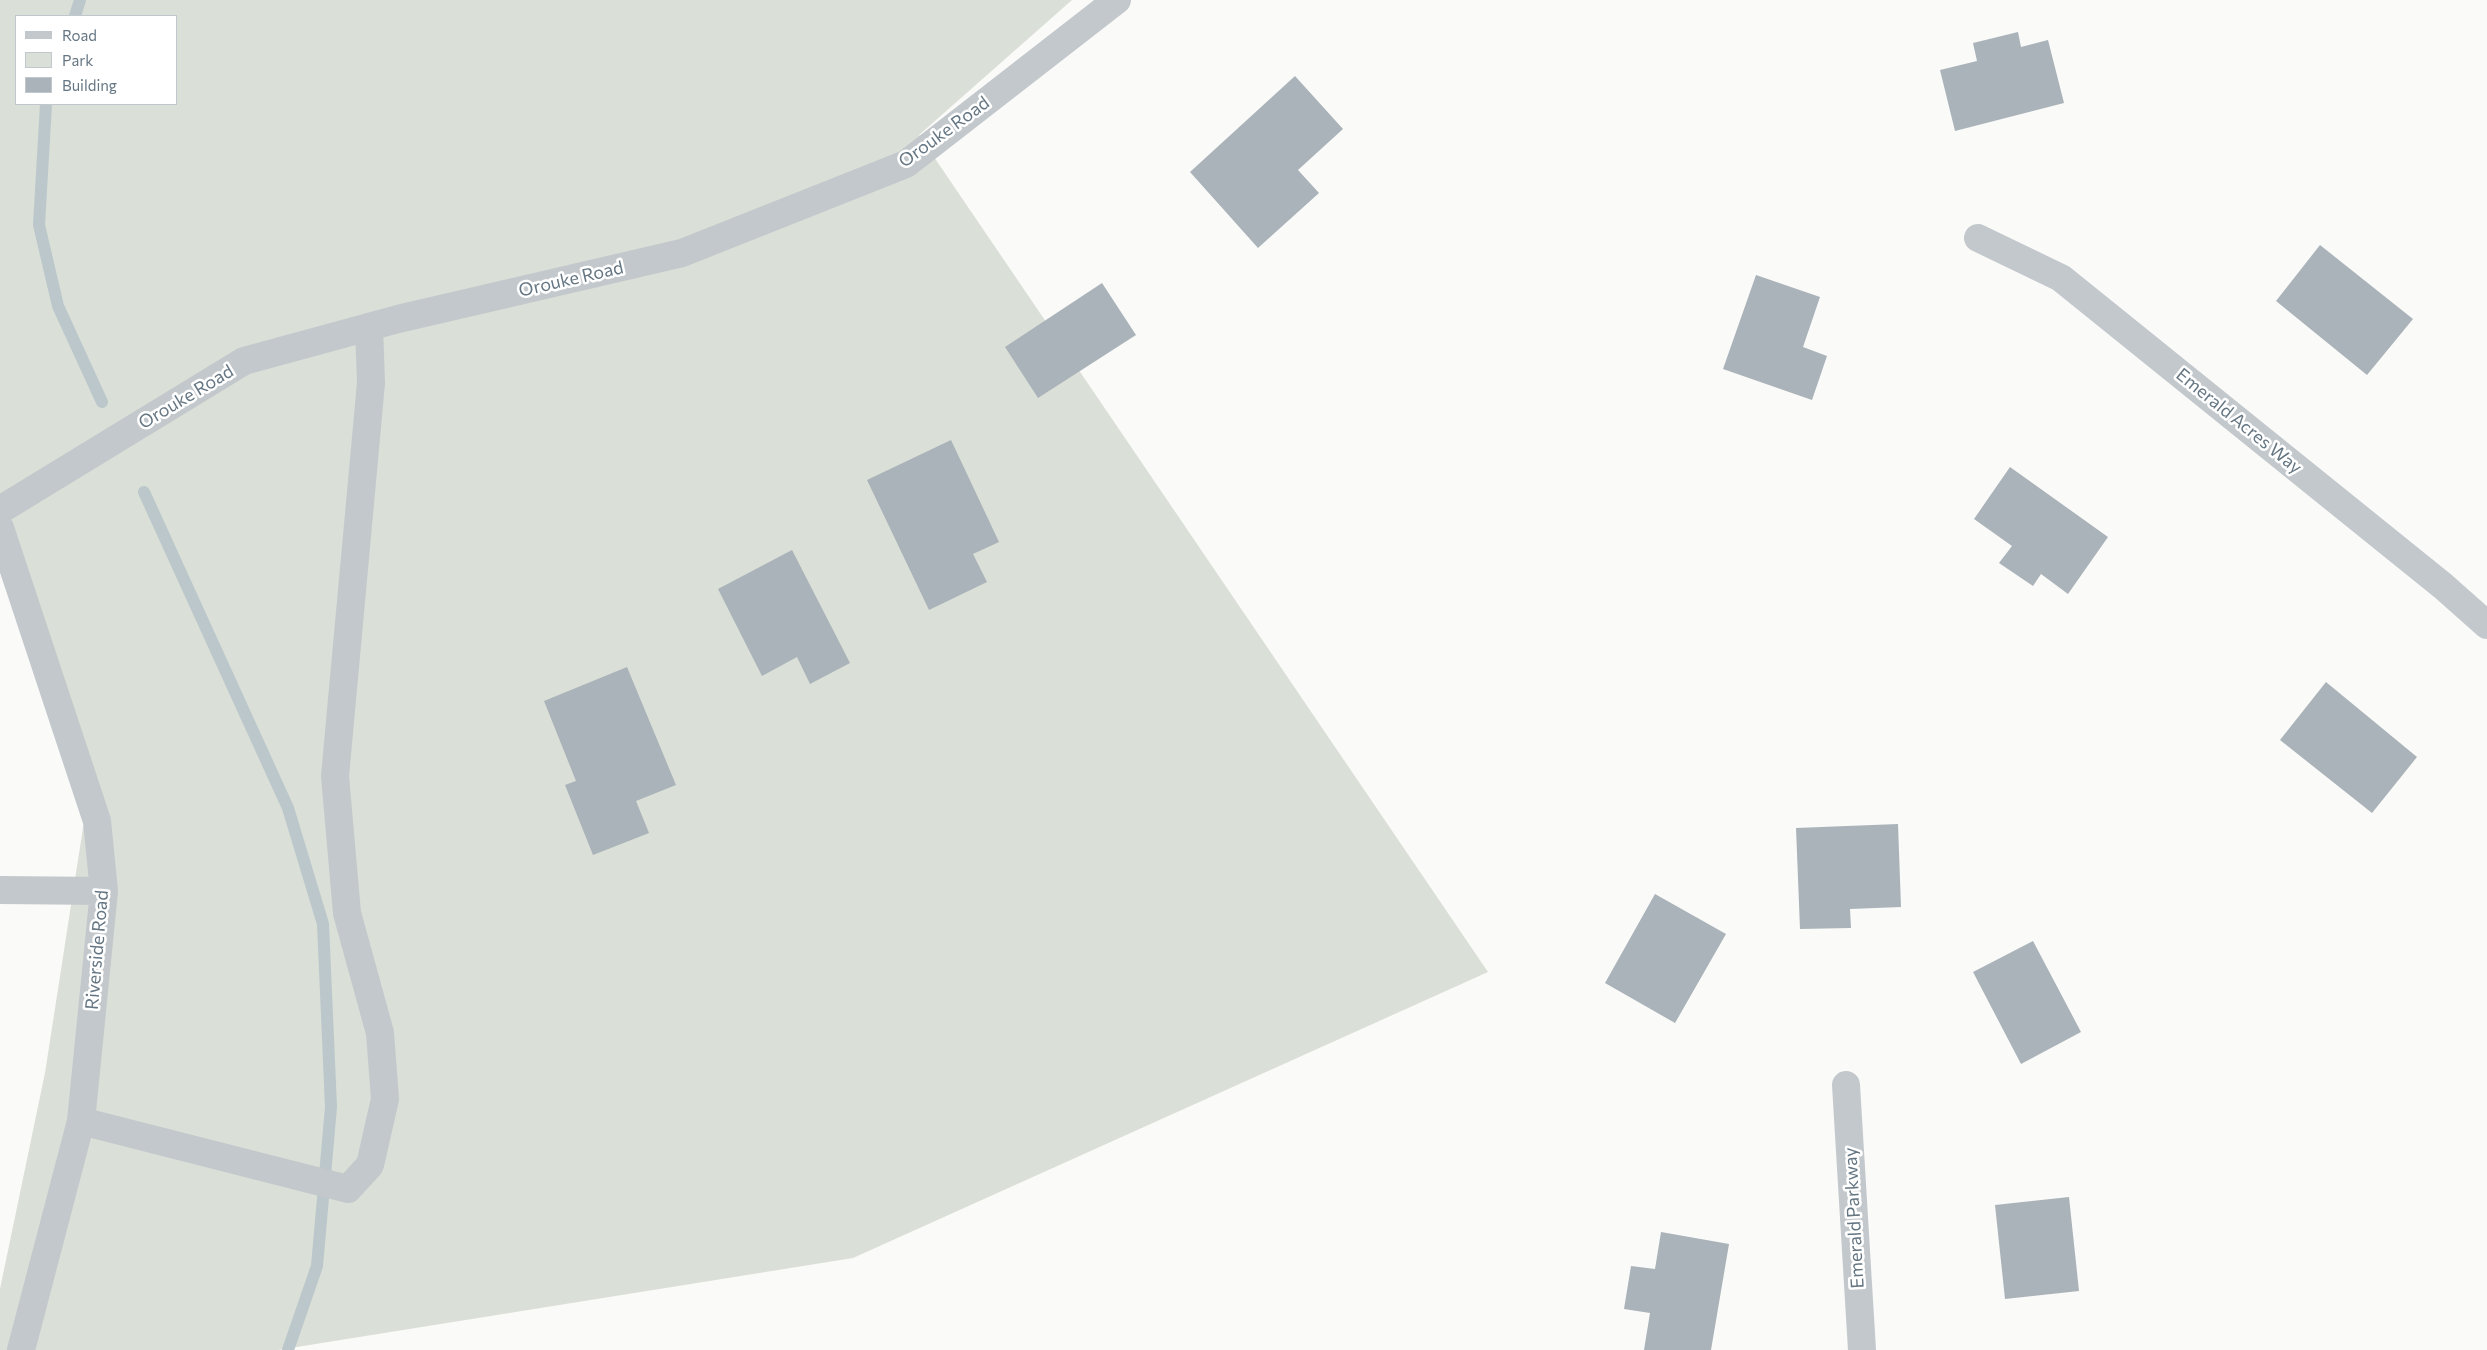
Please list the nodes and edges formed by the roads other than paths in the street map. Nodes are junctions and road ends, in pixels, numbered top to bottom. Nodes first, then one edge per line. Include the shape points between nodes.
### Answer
1 (1117, 0) edge
2 (1978, 238) dead end
3 (369, 327) junction
4 (0, 510) edge
5 (0, 528) edge
6 (2487, 625) edge
7 (0, 890) edge
8 (104, 890) junction
9 (1846, 1085) dead end
10 (81, 1121) junction
11 (20, 1350) edge
12 (1862, 1350) edge

1 - 3 street, Orouke Road via 906,164 682,253
2 - 6 street, Emerald Acres Way via 2061,278 2436,580
3 - 4 street, Orouke Road via 244,361
3 - 10 street via 371,384 335,776 347,913 380,1033 385,1100 370,1165 348,1189
5 - 8 street, Riverside Road via 97,821
7 - 8 street
8 - 10 street, Riverside Road
9 - 12 street, Emerald Parkway
10 - 11 street, Riverside Road

